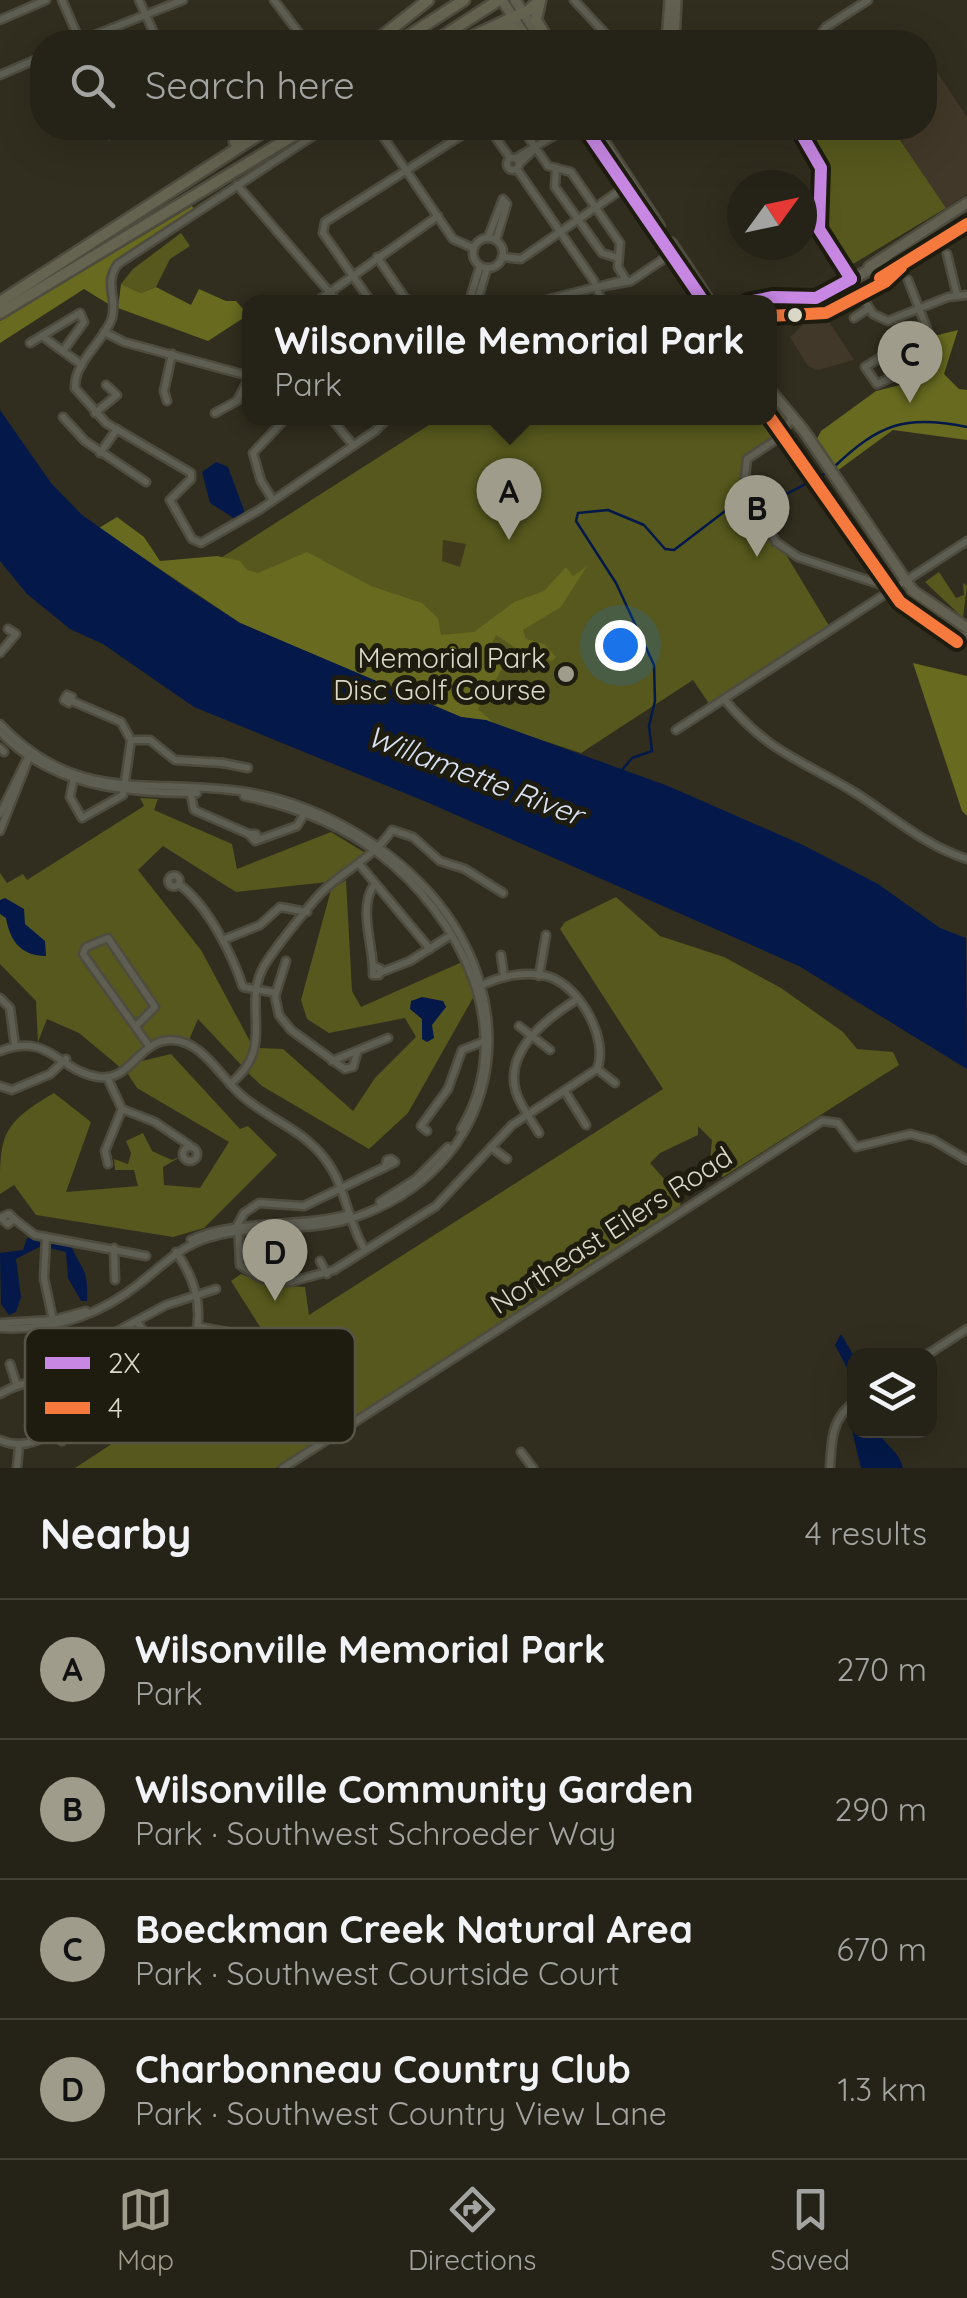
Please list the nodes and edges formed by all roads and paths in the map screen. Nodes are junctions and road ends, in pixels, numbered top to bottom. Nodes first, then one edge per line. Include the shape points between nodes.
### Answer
1 (46, 0) edge
2 (62, 0) edge
3 (139, 0) edge
4 (183, 0) edge
5 (274, 0) edge
6 (428, 0) edge
7 (464, 0) edge
8 (515, 0) edge
9 (540, 0) edge
10 (574, 0) edge
11 (673, 0) edge
12 (868, 0) edge
13 (498, 2) edge
14 (146, 14) junction
15 (518, 15) junction
16 (0, 20) edge
17 (493, 25) junction
18 (74, 30) edge
19 (108, 30) edge
20 (153, 30) edge
21 (297, 30) edge
22 (390, 30) edge
23 (418, 30) edge
24 (453, 30) edge
25 (483, 30) edge
26 (514, 30) edge
27 (522, 30) edge
28 (534, 30) edge
29 (541, 30) edge
30 (602, 30) edge
31 (672, 30) edge
32 (824, 30) edge
33 (30, 62) edge
34 (0, 75) edge
35 (239, 140) edge
36 (249, 140) edge
37 (286, 140) edge
38 (307, 140) edge
39 (389, 140) edge
40 (454, 140) edge
41 (498, 140) edge
42 (530, 140) edge
43 (548, 140) edge
44 (593, 140) edge
45 (603, 140) edge
46 (805, 140) edge
47 (536, 148) junction
48 (516, 162) junction
49 (556, 168) junction
50 (406, 170) junction
51 (196, 174) junction
52 (237, 185) junction
53 (625, 187) junction
54 (967, 203) edge
55 (596, 207) junction
56 (438, 216) junction
57 (578, 220) junction
58 (560, 232) junction
59 (492, 239) junction
60 (473, 248) junction
61 (673, 252) junction
62 (947, 254) dead end
63 (502, 257) junction
64 (377, 258) junction
65 (618, 258) junction
66 (483, 267) junction
67 (352, 275) junction
68 (850, 279) junction
69 (626, 280) junction
70 (908, 280) dead end
71 (598, 286) junction
72 (330, 291) junction
73 (325, 295) edge
74 (333, 295) edge
75 (366, 295) edge
76 (403, 295) edge
77 (472, 295) edge
78 (478, 295) edge
79 (564, 295) edge
80 (601, 295) edge
81 (702, 295) edge
82 (957, 295) junction
83 (967, 295) edge
84 (777, 297) edge
85 (0, 302) edge
86 (869, 308) junction
87 (920, 308) junction
88 (0, 314) edge
89 (854, 318) dead end
90 (104, 332) junction
91 (42, 336) junction
92 (30, 343) dead end
93 (64, 351) junction
94 (172, 354) junction
95 (82, 365) junction
96 (898, 374) dead end
97 (242, 375) edge
98 (106, 384) dead end
99 (242, 390) edge
100 (777, 400) edge
101 (166, 401) dead end
102 (215, 413) dead end
103 (790, 413) junction
104 (95, 414) junction
105 (62, 418) dead end
106 (280, 425) edge
107 (336, 425) edge
108 (380, 425) edge
109 (116, 429) junction
110 (353, 446) junction
111 (100, 452) junction
112 (146, 482) dead end
113 (273, 500) junction
114 (967, 541) edge
115 (905, 581) junction
116 (894, 590) junction
117 (966, 628) edge
118 (8, 629) dead end
119 (956, 634) dead end
120 (0, 653) edge
121 (724, 699) junction
122 (72, 701) dead end
123 (0, 724) edge
124 (676, 730) dead end
125 (0, 732) edge
126 (131, 740) junction
127 (29, 757) junction
128 (248, 768) dead end
129 (74, 778) junction
130 (124, 786) junction
131 (190, 791) junction
132 (306, 811) junction
133 (0, 814) edge
134 (0, 832) edge
135 (378, 850) junction
136 (967, 859) edge
137 (360, 865) junction
138 (374, 884) junction
139 (180, 885) dead end
140 (503, 894) dead end
141 (307, 912) junction
142 (454, 933) junction
143 (546, 935) dead end
144 (233, 938) junction
145 (221, 940) junction
146 (230, 949) junction
147 (430, 949) junction
148 (501, 955) dead end
149 (286, 962) dead end
150 (504, 976) junction
151 (539, 976) junction
152 (479, 986) junction
153 (257, 990) junction
154 (276, 993) junction
155 (0, 998) edge
156 (576, 1000) junction
157 (137, 1025) junction
158 (519, 1026) dead end
159 (532, 1036) junction
160 (388, 1038) dead end
161 (487, 1041) junction
162 (14, 1046) junction
163 (150, 1046) junction
164 (550, 1050) dead end
165 (0, 1051) edge
166 (356, 1052) junction
167 (66, 1059) junction
168 (332, 1060) junction
169 (597, 1070) junction
170 (107, 1078) junction
171 (230, 1084) junction
172 (615, 1084) dead end
173 (0, 1086) edge
174 (566, 1094) junction
175 (122, 1109) junction
176 (528, 1114) junction
177 (430, 1118) dead end
178 (586, 1125) dead end
179 (539, 1134) dead end
180 (189, 1145) dead end
181 (490, 1147) junction
182 (508, 1159) dead end
183 (967, 1160) edge
184 (108, 1164) dead end
185 (385, 1168) dead end
186 (342, 1191) junction
187 (351, 1216) junction
188 (0, 1218) edge
189 (237, 1231) junction
190 (46, 1238) junction
191 (114, 1248) junction
192 (365, 1250) junction
193 (177, 1252) junction
194 (146, 1256) dead end
195 (320, 1262) dead end
196 (280, 1264) dead end
197 (327, 1274) junction
198 (115, 1280) dead end
199 (278, 1280) junction
200 (216, 1289) dead end
201 (198, 1294) junction
202 (54, 1323) junction
203 (138, 1323) junction
204 (0, 1325) edge
205 (199, 1327) joint
206 (128, 1328) edge
207 (141, 1328) edge
208 (205, 1328) edge
209 (967, 1329) edge
210 (937, 1348) edge
211 (10, 1364) dead end
212 (17, 1386) junction
213 (25, 1386) edge
214 (0, 1394) edge
215 (847, 1407) edge
216 (355, 1422) edge
217 (0, 1440) edge
218 (26, 1443) edge
219 (322, 1443) edge
220 (19, 1446) junction
221 (521, 1452) dead end
222 (17, 1468) edge
223 (283, 1468) edge
224 (532, 1468) edge
225 (830, 1468) edge

1 - 16 street
2 - 18 street
3 - 14 street
4 - 14 street
5 - 21 street
6 - 22 highway
7 - 23 highway
8 - 15 main road
9 - 15 highway
9 - 29 highway
10 - 30 street
11 - 31 main road
12 - 32 street
13 - 15 main road
13 - 24 highway
14 - 19 street
14 - 20 street
15 - 17 highway
15 - 27 main road
15 - 28 main road
17 - 25 highway
17 - 26 highway
33 - 34 street
35 - 51 highway
36 - 51 highway
37 - 88 highway
38 - 52 street
39 - 50 street
40 - 50 street
41 - 48 street
42 - 47 street
43 - 47 street
44 - 53 main road
45 - 61 main road
46 - 68 street via 821,168 820,229
47 - 48 street
47 - 49 street
48 - 58 street
49 - 55 street via 571,172
49 - 57 street via 554,184
50 - 56 street
50 - 67 street via 322,226
51 - 85 highway
52 - 72 street
52 - 90 street via 116,267 109,284 113,312
53 - 55 street
53 - 61 main road
54 - 68 main road
55 - 57 street
55 - 65 street via 620,243
56 - 60 street via 453,238
56 - 64 street
57 - 58 street
57 - 65 street via 604,255
58 - 63 street via 521,259
58 - 71 street
59 - 59 street via 507,205 503,198
59 - 60 street
59 - 63 street
60 - 66 street
61 - 69 street
61 - 81 main road
62 - 82 street
63 - 66 street
64 - 67 street
64 - 76 street
65 - 69 street
66 - 77 street
66 - 78 street
67 - 72 street
67 - 75 street
68 - 84 main road via 816,298
68 - 86 street
69 - 71 street
70 - 87 street
71 - 79 street
71 - 80 street
72 - 73 street
72 - 74 street
82 - 83 street
82 - 87 street
86 - 87 street via 888,322
86 - 89 street
87 - 96 street via 926,331 865,366 877,384
90 - 94 street
90 - 95 street
91 - 92 street
91 - 93 street
91 - 93 street via 83,315
93 - 95 street
94 - 97 street
94 - 101 street
95 - 104 street via 77,394
98 - 104 street via 117,395
99 - 102 street
100 - 103 main road
103 - 115 main road
103 - 116 street via 780,437 747,459 742,477 776,542 798,558
104 - 109 street
105 - 111 street
106 - 113 street via 254,453
107 - 110 street
108 - 110 street
109 - 111 street
109 - 113 street via 192,478 170,502 196,542 210,541
110 - 113 street
111 - 112 street
114 - 115 street
115 - 116 street
115 - 117 main road via 930,607
116 - 121 street
117 - 119 street
118 - 120 street via 16,634
121 - 124 street
121 - 136 street via 770,747
122 - 126 street via 122,722
123 - 127 street
125 - 127 street
126 - 128 street via 150,740 176,760
126 - 130 street
127 - 129 street
127 - 133 street
127 - 134 street
129 - 130 street
129 - 130 street via 70,797 82,818 121,798
130 - 131 street
131 - 132 street
131 - 132 street via 197,812 259,839 292,828
132 - 135 street
135 - 137 street
135 - 140 street via 392,830
135 - 142 street
137 - 138 street
137 - 141 street via 324,890
138 - 147 street
138 - 147 street via 368,898 373,974
139 - 145 street
141 - 144 street via 276,909
141 - 153 street via 265,964
142 - 147 street
142 - 152 street
143 - 151 street
144 - 145 street
144 - 146 street
145 - 146 street
146 - 153 street via 243,987
148 - 150 street
149 - 154 street
150 - 151 street
150 - 152 street
151 - 156 street via 564,986
152 - 161 street
153 - 154 street
153 - 171 street via 256,1044
154 - 168 street via 286,1026
155 - 162 street via 10,1008
156 - 159 street
156 - 169 street via 600,1038
157 - 157 street via 83,954 86,947 108,938 155,1007
157 - 163 street
158 - 159 street
159 - 164 street
159 - 176 street via 514,1081
160 - 166 street
161 - 177 street via 462,1050
161 - 187 street via 478,1105 454,1146 406,1192
162 - 165 street
162 - 167 street via 43,1047
163 - 170 street
163 - 171 street via 167,1040 189,1044
166 - 168 street
166 - 168 street via 349,1069
167 - 170 street
167 - 173 street via 50,1074 12,1090
169 - 172 street
169 - 174 street
170 - 175 street
171 - 186 street via 312,1144
174 - 176 street
174 - 178 street
175 - 180 street
175 - 184 street via 105,1151
176 - 179 street
176 - 181 street
181 - 182 street
181 - 192 street via 443,1200
183 - 216 street, Northeast Eilers Road via 926,1136 903,1134 856,1148 834,1121 815,1125
185 - 186 street
186 - 187 street
186 - 189 street via 300,1207 254,1205 240,1216
187 - 189 street
187 - 192 street
188 - 190 street
189 - 193 street via 212,1232
189 - 199 street via 242,1268
190 - 191 street
190 - 202 street via 43,1268
191 - 194 street
191 - 198 street
192 - 197 street
193 - 201 street
193 - 202 street via 114,1298
195 - 197 street
196 - 199 street
197 - 199 street
200 - 201 street
201 - 203 street
201 - 205 street
202 - 204 street
203 - 206 street
203 - 207 street
205 - 208 street
209 - 210 street
211 - 212 street
212 - 213 street
212 - 214 street
215 - 225 street via 831,1440
217 - 220 street
218 - 220 street
219 - 223 street, Northeast Eilers Road
220 - 222 street
221 - 224 street

